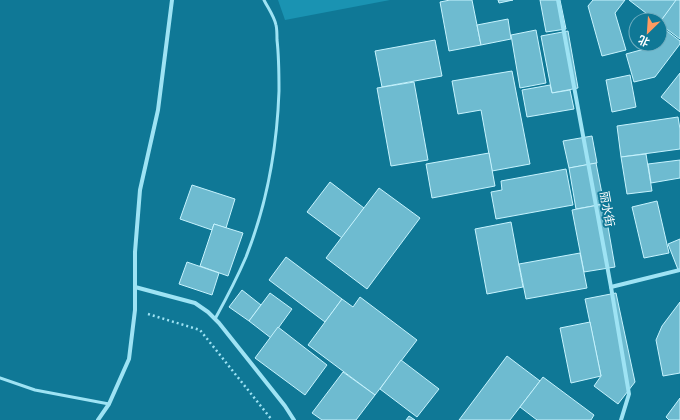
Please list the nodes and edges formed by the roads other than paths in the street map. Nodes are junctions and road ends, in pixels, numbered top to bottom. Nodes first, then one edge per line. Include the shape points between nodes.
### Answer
1 (172, 0) edge
2 (264, 0) edge
3 (558, 0) edge
4 (680, 270) edge
5 (135, 287) junction
6 (611, 287) junction
7 (215, 319) junction
8 (0, 378) edge
9 (109, 404) junction
10 (98, 420) edge
11 (294, 420) edge
12 (621, 420) edge

1 - 5 street via 158,110 140,190
2 - 7 lane via 276,24 278,53 278,116 274,151 256,228 235,282
3 - 6 street, 丽水街
4 - 6 street
5 - 7 street via 195,303
5 - 9 street via 129,359
6 - 12 street, 丽水街 via 629,394
7 - 11 street via 281,400
8 - 9 lane via 35,390
9 - 10 street

